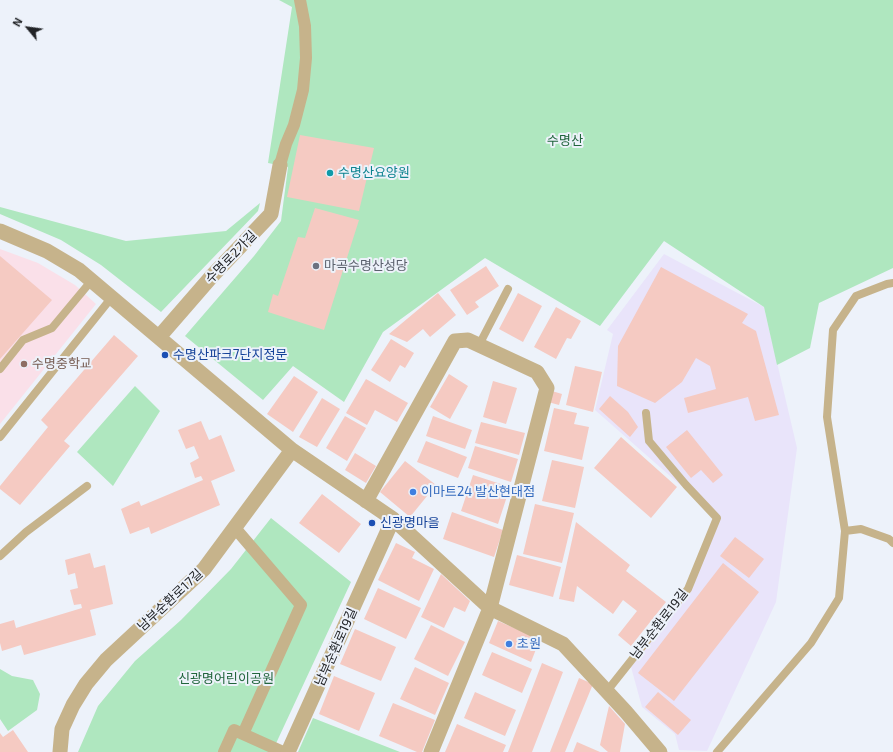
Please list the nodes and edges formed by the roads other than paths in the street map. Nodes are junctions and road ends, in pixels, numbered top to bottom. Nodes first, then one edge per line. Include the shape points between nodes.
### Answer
1 (300, 0) edge
2 (280, 165) joint
3 (0, 231) edge
4 (92, 280) junction
5 (893, 283) edge
6 (508, 288) dead end
7 (112, 297) junction
8 (159, 337) junction
9 (479, 345) junction
10 (0, 368) edge
11 (646, 413) dead end
12 (0, 437) edge
13 (292, 450) junction
14 (87, 486) dead end
15 (366, 501) junction
16 (393, 519) junction
17 (235, 528) junction
18 (845, 531) junction
19 (893, 543) edge
20 (0, 556) edge
21 (490, 608) junction
22 (607, 691) junction
23 (243, 734) junction
24 (60, 752) edge
25 (224, 752) edge
26 (283, 752) edge
27 (288, 752) edge
28 (430, 752) edge
29 (660, 752) edge
30 (717, 752) edge

1 - 2 street via 305,26 303,90
2 - 8 street, 수명로2가길 via 271,214
3 - 4 street via 47,251
4 - 7 street
4 - 10 lane via 52,328 23,340
5 - 18 lane via 856,296 833,330 827,417
6 - 9 lane
7 - 8 street
7 - 12 lane
8 - 13 street
9 - 15 street via 468,340 455,341
9 - 21 street via 537,372 547,388
11 - 22 lane, 남부순환로19길 via 650,441 717,518 688,589
13 - 15 street
13 - 17 street, 남부순환로17길
14 - 20 lane via 26,532
15 - 16 street
16 - 21 street
16 - 27 street, 남부순환로19길
17 - 23 street via 301,605
17 - 24 street, 남부순환로17길 via 204,569 106,660 86,684 62,729
18 - 19 lane via 861,529 889,539
18 - 30 lane via 840,598 811,643
21 - 22 street via 563,644
21 - 28 street
22 - 29 street
23 - 25 street via 234,730
23 - 26 street

